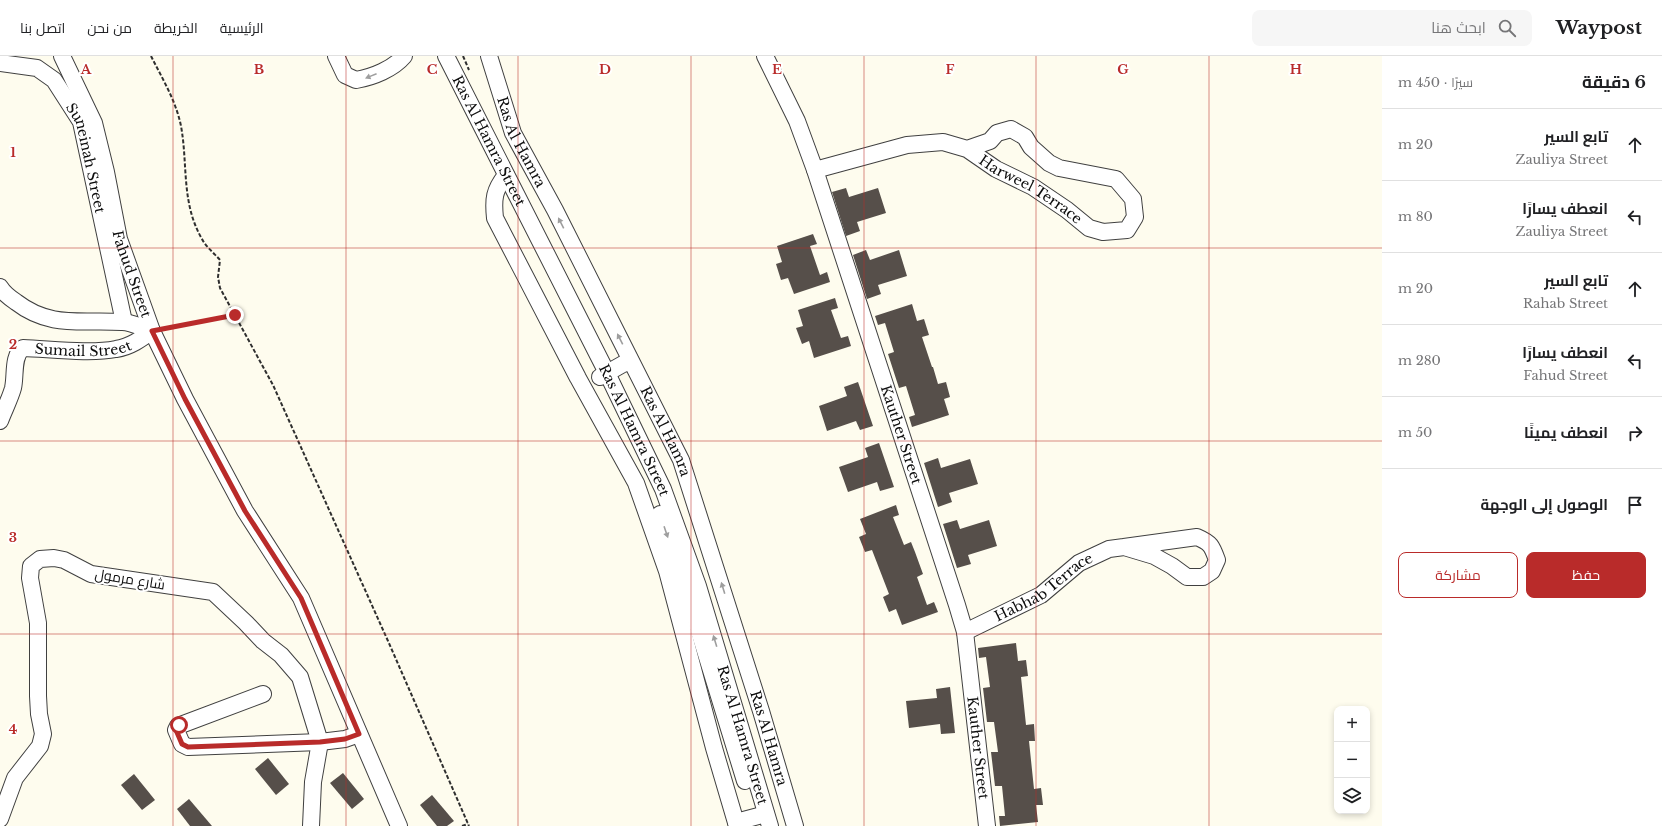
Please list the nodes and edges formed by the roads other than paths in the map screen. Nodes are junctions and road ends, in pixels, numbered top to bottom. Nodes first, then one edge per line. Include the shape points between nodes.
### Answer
1 (62, 56) edge
2 (336, 56) edge
3 (404, 56) edge
4 (437, 56) edge
5 (446, 56) edge
6 (489, 56) edge
7 (765, 56) edge
8 (0, 62) edge
9 (513, 133) junction
10 (967, 150) junction
11 (490, 153) junction
12 (815, 170) junction
13 (503, 179) junction
14 (0, 287) edge
15 (124, 322) junction
16 (152, 331) junction
17 (631, 362) junction
18 (603, 375) junction
19 (0, 421) edge
20 (646, 479) junction
21 (1124, 547) junction
22 (965, 632) junction
23 (263, 694) dead end
24 (761, 711) junction
25 (732, 721) junction
26 (359, 734) junction
27 (320, 742) junction
28 (0, 819) edge
29 (763, 821) edge
30 (736, 824) edge
31 (311, 826) edge
32 (399, 826) edge
33 (795, 826) edge
34 (988, 826) edge

1 - 16 street, Fahud Street via 94,123 119,238
3 -> 2 street via 397,63 370,77 356,80 345,75
4 - 11 street, Ras Al Hamra Street
5 - 11 street, Ras Al Hamra Street
6 - 9 street, Ras Al Hamra
7 - 12 street, Kauther Street via 797,121
8 - 15 street, Suneinah Street via 37,68 54,80 81,122
9 - 11 street via 500,141
17 -> 9 street, Ras Al Hamra via 555,210
10 - 10 street, Harweel Terrace via 996,169 1033,187 1089,228 1102,232 1127,230 1135,217 1133,199 1116,179 1059,168 1031,147 1025,137 1011,129 997,133 990,141
10 - 12 street, Harweel Terrace via 943,142 907,145
11 - 13 street, Ras Al Hamra Street
12 - 22 street, Kauther Street
13 - 18 street, Ras Al Hamra Street
13 - 20 street via 493,201 495,218 578,378
14 - 15 street via 22,307 43,318 72,322
15 - 16 street
16 - 19 street, Sumail Street via 139,341 116,349 23,348 16,359 13,387
16 - 26 street, Fahud Street via 245,511 301,598
17 - 18 street
24 -> 17 street, Ras Al Hamra via 681,460
18 - 20 street, Ras Al Hamra Street
20 - 25 street, Ras Al Hamra Street via 698,586
20 - 30 street via 667,571
21 - 21 street, Habhab Terrace via 1154,556 1187,577 1203,577 1212,571 1217,560 1212,546 1197,537
21 - 22 street, Habhab Terrace via 1109,549 1079,563 1041,595
22 - 34 street, Kauther Street
23 - 27 street via 178,726 176,730 182,744 188,747
24 - 25 street
24 - 33 street, Ras Al Hamra
25 - 29 street, Ras Al Hamra Street
26 - 27 street via 345,739
26 - 32 street, Fahud Street
27 - 28 street, شارع مرمول via 300,677 281,655 213,592 91,574 64,560 40,559 32,566 30,578 38,623 38,696 43,734 40,746 15,778
27 - 31 street
29 - 30 street

